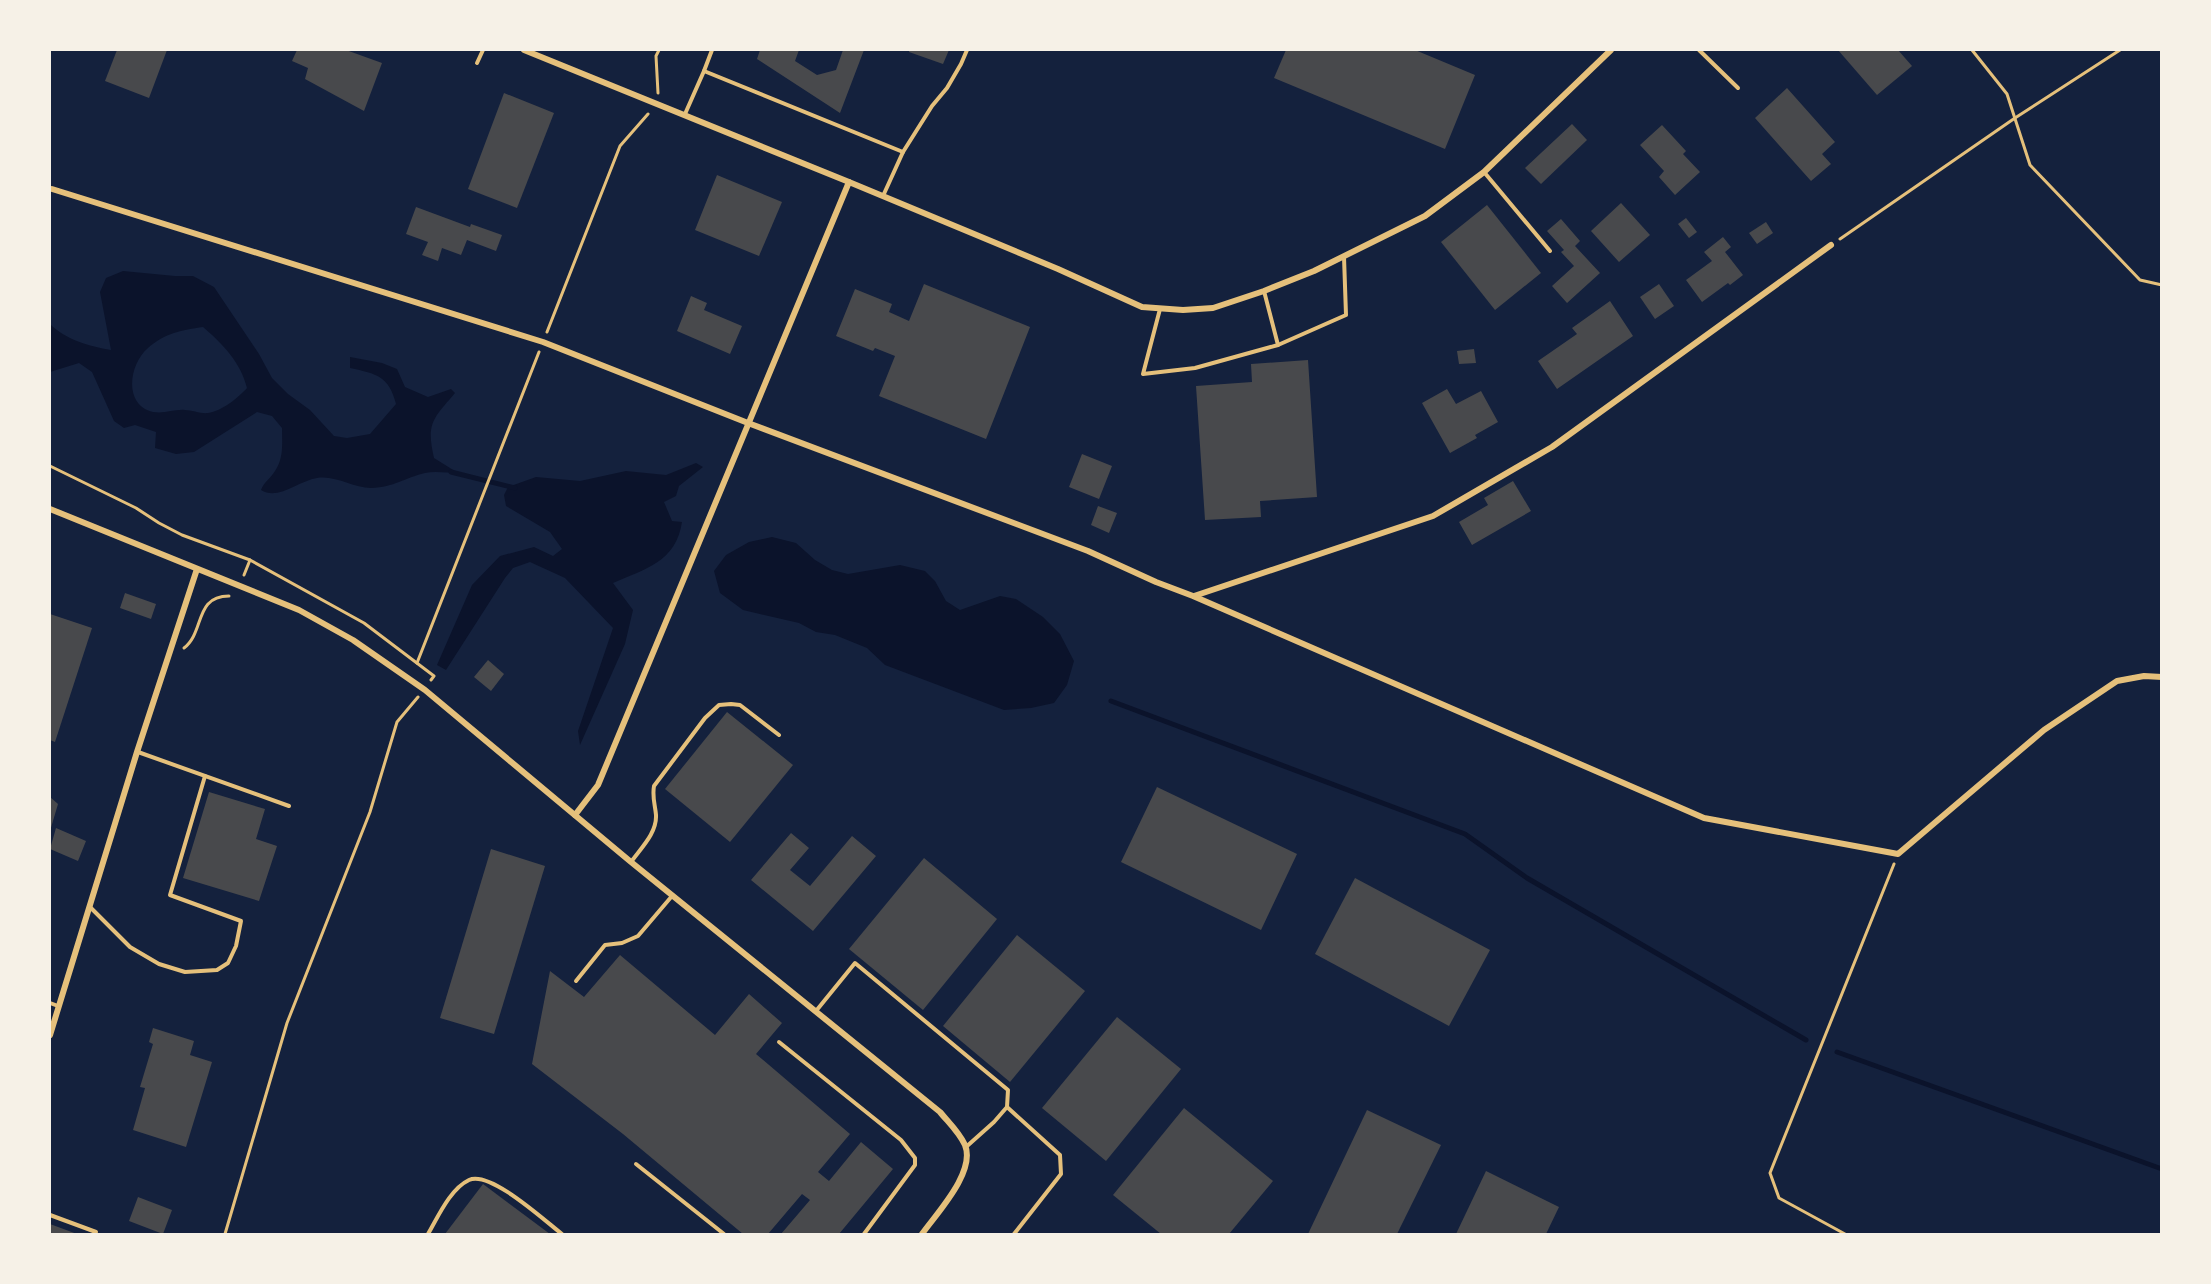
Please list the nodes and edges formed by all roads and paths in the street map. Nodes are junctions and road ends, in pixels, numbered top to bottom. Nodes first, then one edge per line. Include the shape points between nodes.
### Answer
1 (483, 50) edge
2 (524, 50) edge
3 (659, 50) edge
4 (712, 50) edge
5 (967, 50) edge
6 (1611, 50) edge
7 (1699, 50) edge
8 (1972, 50) edge
9 (2120, 50) edge
10 (656, 56) dead end
11 (477, 63) dead end
12 (704, 71) junction
13 (1738, 88) dead end
14 (685, 114) junction
15 (2015, 118) junction
16 (620, 146) dead end
17 (903, 152) junction
18 (1484, 172) junction
19 (849, 182) junction
20 (52, 189) dead end
21 (883, 196) junction
22 (1831, 245) joint
23 (1550, 251) dead end
24 (1344, 257) junction
25 (2162, 285) edge
26 (1264, 291) junction
27 (1160, 309) junction
28 (543, 342) junction
29 (1278, 345) junction
30 (748, 423) junction
31 (50, 466) edge
32 (50, 508) edge
33 (250, 560) junction
34 (197, 569) junction
35 (240, 585) junction
36 (1193, 596) junction
37 (169, 651) junction
38 (2162, 677) edge
39 (397, 722) dead end
40 (779, 735) dead end
41 (137, 752) junction
42 (205, 776) junction
43 (289, 806) dead end
44 (575, 815) junction
45 (1898, 854) junction
46 (631, 862) junction
47 (672, 895) junction
48 (89, 906) junction
49 (576, 981) dead end
50 (50, 1003) edge
51 (58, 1006) junction
52 (816, 1011) junction
53 (50, 1035) edge
54 (779, 1042) dead end
55 (1007, 1107) junction
56 (966, 1147) junction
57 (636, 1164) dead end
58 (50, 1215) edge
59 (96, 1232) dead end
60 (225, 1234) edge
61 (428, 1234) edge
62 (562, 1234) edge
63 (724, 1234) edge
64 (864, 1234) edge
65 (922, 1234) edge
66 (1014, 1234) edge
67 (1845, 1234) edge

1 - 11 lane
2 - 14 street
3 - 10 path
4 - 12 lane
5 - 17 lane via 947,88
6 - 18 street
7 - 13 lane
8 - 15 path via 2007,94
9 - 15 path
12 - 14 lane
12 - 17 lane
14 - 19 street
15 - 22 path
15 - 25 path via 2030,165 2140,280
16 - 28 path
17 - 21 lane
18 - 23 lane
18 - 24 street via 1425,216
19 - 21 street
19 - 30 street
20 - 28 street
21 - 27 street via 1143,307
22 - 36 street via 1552,447 1433,516
24 - 26 street
24 - 29 lane via 1346,315
26 - 27 street via 1213,308
26 - 29 lane
27 - 29 lane via 1143,374 1195,368
28 - 30 street
28 - 33 path via 417,663 364,623
30 - 36 street via 1088,551
30 - 44 street via 598,785
31 - 33 path via 136,508 182,536
32 - 34 street
33 - 35 path
34 - 35 street
34 - 37 street
35 - 37 path via 236,596 215,598 203,610 192,642
35 - 44 street via 308,615 397,669
36 - 45 street via 1704,818
37 - 41 street
38 - 45 street via 2117,681 2044,730
39 - 60 path via 370,812 286,1023
40 - 46 lane via 740,705 719,705 654,786 654,830
41 - 42 lane
41 - 48 street
42 - 43 lane
42 - 48 lane via 170,895 241,921 228,963 218,970 185,972 159,964 130,947
44 - 46 street
45 - 67 path via 1770,1173 1779,1198
46 - 47 street
47 - 49 lane via 638,936 605,945
47 - 52 street
48 - 51 street
50 - 51 lane
51 - 53 street
52 - 55 lane via 855,963 1008,1090
52 - 56 street via 940,1112
54 - 64 lane via 901,1140 915,1158 915,1165
55 - 56 lane
55 - 66 lane via 1060,1155 1060,1174
56 - 65 street via 967,1163 961,1179
57 - 63 lane
58 - 59 lane
61 - 62 lane via 455,1191 470,1179 482,1178 501,1187

